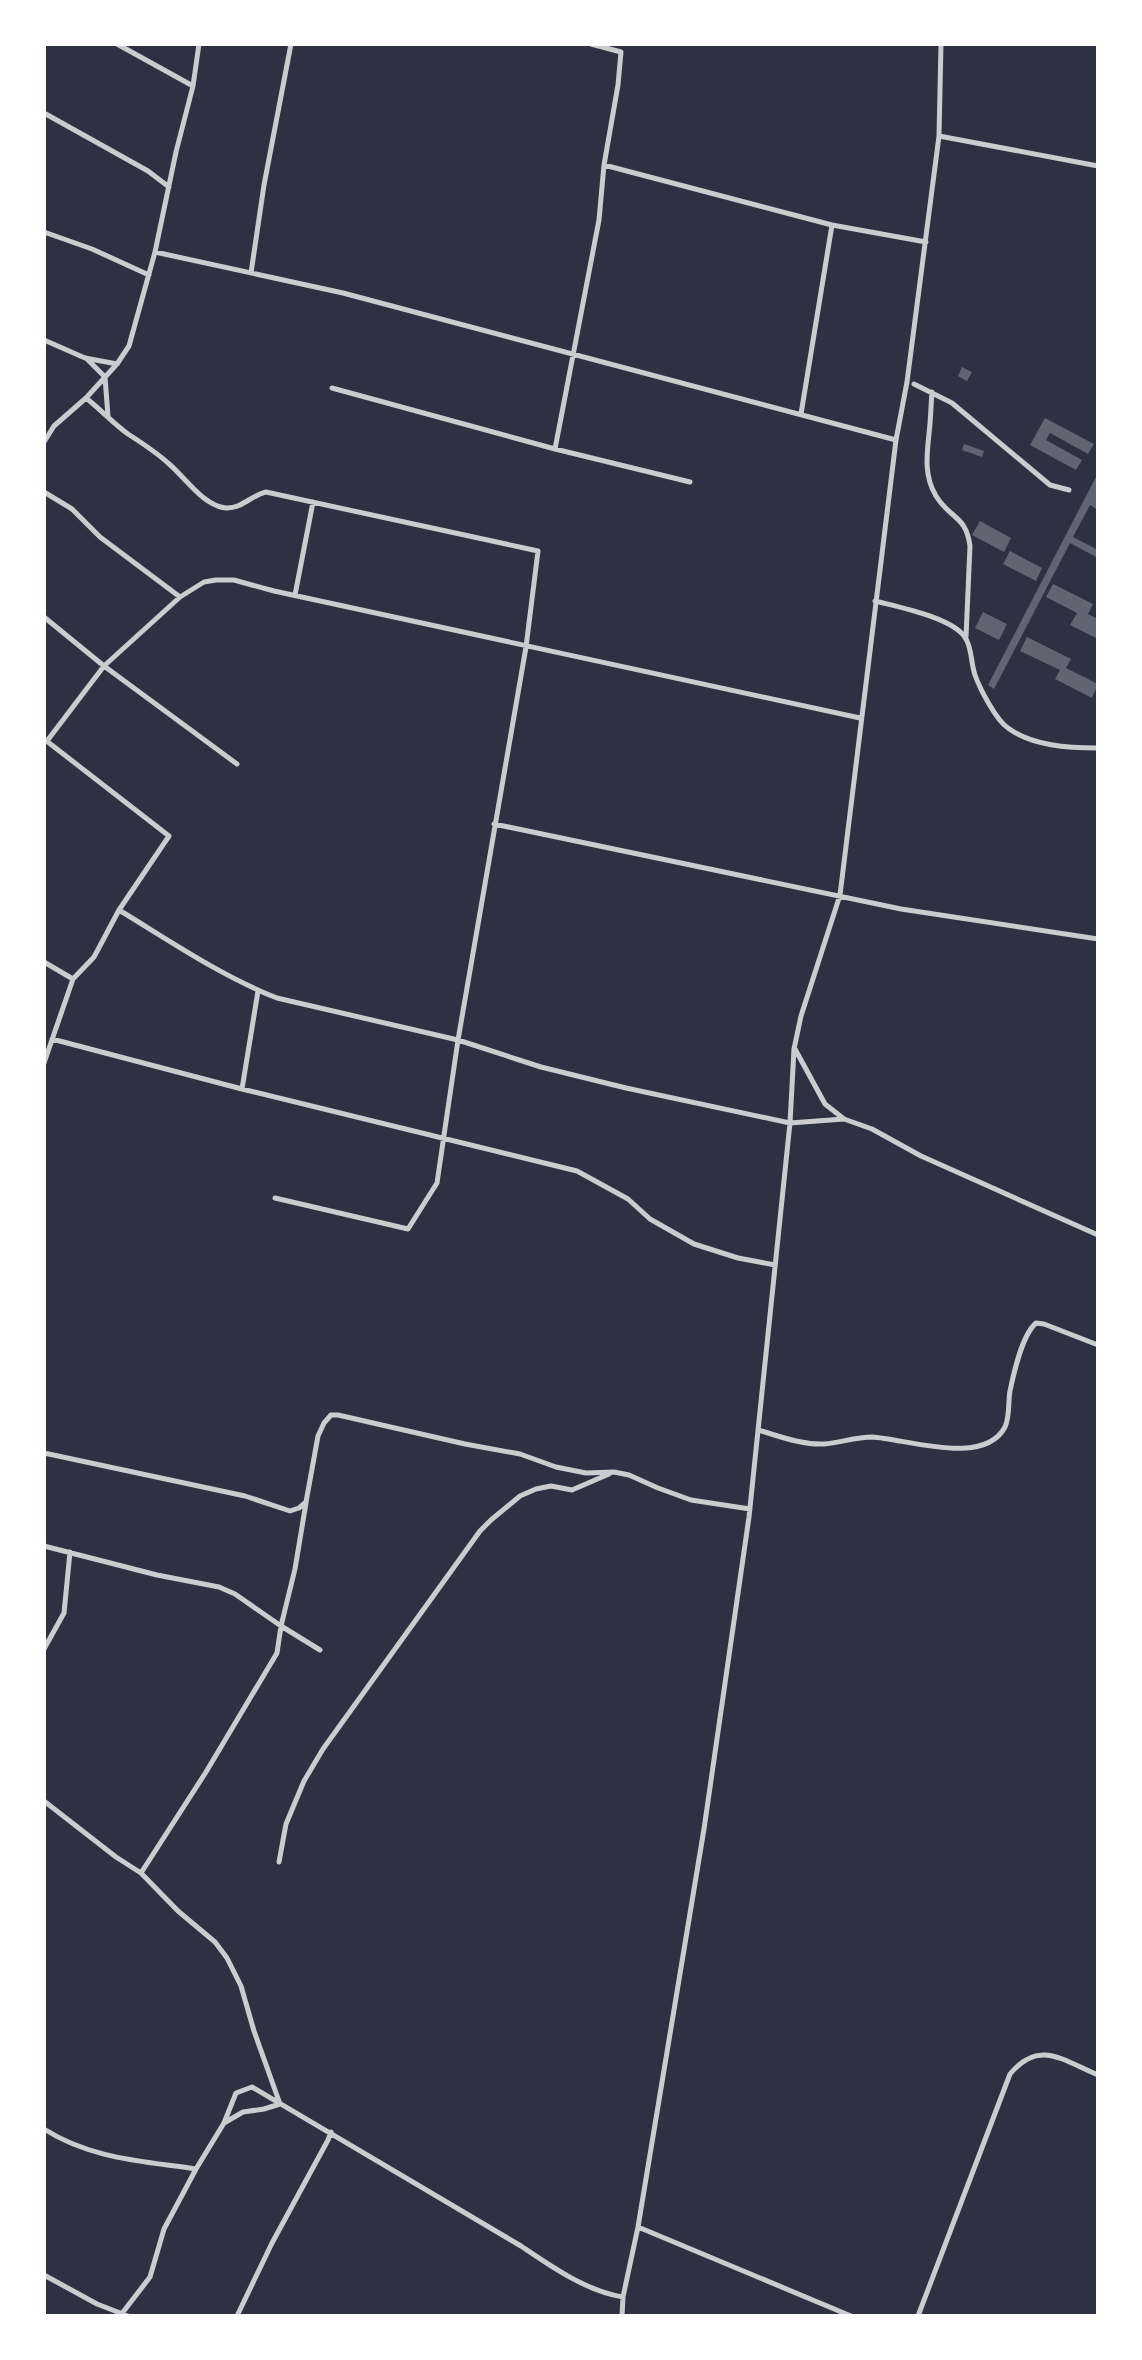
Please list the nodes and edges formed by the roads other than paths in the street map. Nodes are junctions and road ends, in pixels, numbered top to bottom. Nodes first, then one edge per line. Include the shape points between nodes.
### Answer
1 (117, 44) edge
2 (199, 44) edge
3 (291, 44) edge
4 (591, 44) edge
5 (941, 44) edge
6 (193, 86) junction
7 (44, 113) edge
8 (939, 136) junction
9 (604, 165) junction
10 (1098, 166) edge
11 (169, 187) junction
12 (832, 225) junction
13 (44, 232) edge
14 (926, 242) junction
15 (155, 252) junction
16 (251, 273) junction
17 (149, 275) junction
18 (44, 340) edge
19 (572, 354) junction
20 (85, 358) junction
21 (117, 364) junction
22 (105, 377) junction
23 (914, 384) dead end
24 (332, 388) dead end
25 (932, 392) junction
26 (86, 398) junction
27 (801, 414) junction
28 (109, 417) junction
29 (896, 440) junction
30 (44, 442) edge
31 (555, 449) junction
32 (690, 482) dead end
33 (1069, 490) dead end
34 (44, 492) edge
35 (313, 502) junction
36 (295, 595) junction
37 (180, 597) junction
38 (875, 601) junction
39 (44, 617) edge
40 (966, 638) junction
41 (526, 647) junction
42 (104, 666) junction
43 (860, 718) junction
44 (45, 740) edge
45 (1098, 748) edge
46 (237, 764) dead end
47 (494, 824) junction
48 (840, 895) junction
49 (119, 910) junction
50 (1098, 939) edge
51 (44, 962) edge
52 (73, 979) junction
53 (258, 991) junction
54 (52, 1039) junction
55 (458, 1040) junction
56 (794, 1049) junction
57 (44, 1063) edge
58 (242, 1089) junction
59 (844, 1119) junction
60 (790, 1123) junction
61 (445, 1139) junction
62 (275, 1198) dead end
63 (1098, 1235) edge
64 (775, 1265) junction
65 (1098, 1345) edge
66 (758, 1430) junction
67 (44, 1453) edge
68 (614, 1472) junction
69 (306, 1502) junction
70 (750, 1509) junction
71 (44, 1546) edge
72 (70, 1552) junction
73 (281, 1626) junction
74 (44, 1649) edge
75 (320, 1650) dead end
76 (44, 1801) edge
77 (279, 1862) dead end
78 (141, 1873) junction
79 (1098, 2075) edge
80 (280, 2104) junction
81 (224, 2123) junction
82 (44, 2129) edge
83 (331, 2132) junction
84 (196, 2169) junction
85 (638, 2227) junction
86 (44, 2275) edge
87 (623, 2297) junction
88 (123, 2315) edge
89 (237, 2316) edge
90 (622, 2316) edge
91 (851, 2316) edge
92 (918, 2316) edge

1 - 6 street
2 - 6 street
3 - 16 street
4 - 9 street via 621,52
5 - 8 street
6 - 11 street
7 - 11 street
8 - 10 street
8 - 14 street
9 - 12 street
9 - 19 street via 599,220
11 - 15 street
12 - 14 street
12 - 27 street
13 - 17 street
14 - 29 street
15 - 16 street
15 - 17 street
16 - 19 street
17 - 21 street via 135,333
18 - 20 street
19 - 27 street
19 - 31 street
20 - 21 street
20 - 22 street
21 - 22 street
22 - 26 street
22 - 28 street
23 - 25 street
24 - 31 street
25 - 33 street via 1050,485
25 - 40 street via 928,476 944,507 968,531
26 - 28 street
26 - 30 street
27 - 29 street
28 - 35 street via 216,505 237,506 266,492
29 - 38 street
31 - 32 street
34 - 37 street
35 - 36 street
35 - 41 street via 538,551
36 - 37 street via 216,580
36 - 41 street
37 - 42 street
38 - 40 street via 929,615
38 - 43 street
39 - 42 street
40 - 45 street via 975,677 1006,727 1068,748
41 - 43 street
41 - 47 street
42 - 44 street
42 - 46 street
43 - 48 street
44 - 49 street via 169,836
47 - 48 street
47 - 55 street
48 - 50 street
48 - 56 street
49 - 52 street via 94,957
49 - 53 street
51 - 52 street
52 - 54 street
53 - 55 street
53 - 58 street
54 - 57 street
54 - 58 street
55 - 60 street via 555,1070
55 - 61 street
56 - 59 street via 825,1104
56 - 60 street
58 - 61 street
59 - 60 street
59 - 63 street
60 - 64 street
61 - 62 street via 437,1183 408,1229
61 - 64 street via 577,1171 694,1244
64 - 66 street
65 - 66 street via 1036,1323 1028,1330 1014,1375 1005,1428 983,1445 967,1449 867,1437 797,1442
66 - 70 street
67 - 69 street via 245,1496 290,1511
68 - 69 street via 571,1470 520,1454 331,1415 318,1436
68 - 70 street via 691,1500
68 - 77 street via 572,1490 551,1486 520,1496 480,1531 323,1749 286,1824
69 - 73 street
70 - 85 street
71 - 72 street
72 - 73 street via 219,1587
72 - 74 street via 64,1613
73 - 75 street
73 - 78 street via 277,1653
76 - 78 street
78 - 80 street via 227,1958
79 - 92 street via 1049,2055 1021,2061 1010,2074
80 - 81 street via 243,2112
80 - 81 street via 252,2087 236,2093
80 - 83 street
81 - 84 street
82 - 84 street via 96,2152
83 - 87 street via 553,2268 601,2294
83 - 89 street
84 - 88 street via 164,2229 150,2277
85 - 87 street
85 - 91 street
86 - 88 street
87 - 90 street

